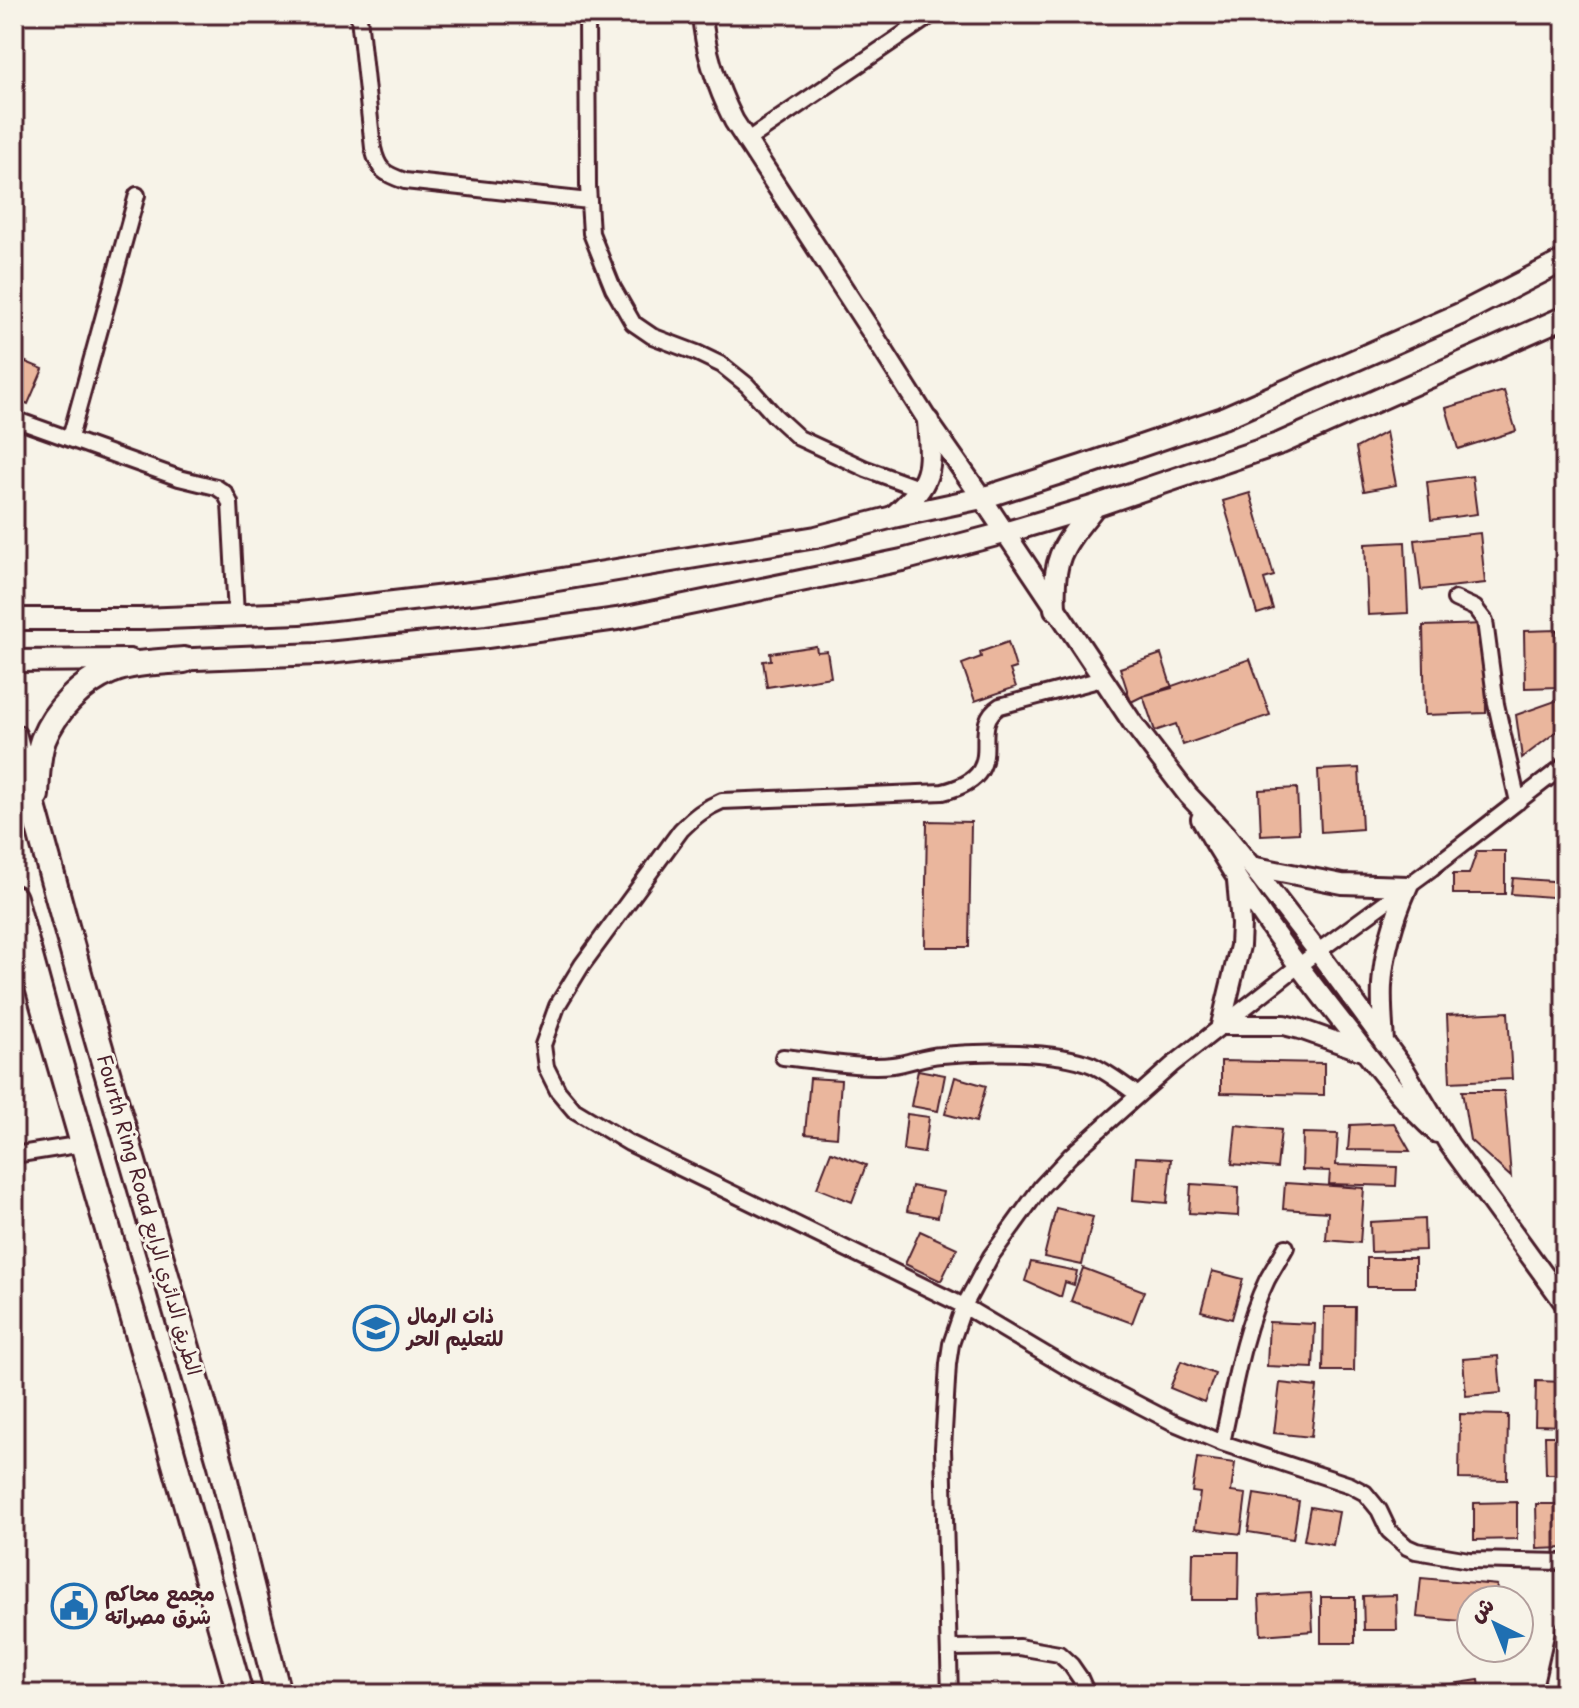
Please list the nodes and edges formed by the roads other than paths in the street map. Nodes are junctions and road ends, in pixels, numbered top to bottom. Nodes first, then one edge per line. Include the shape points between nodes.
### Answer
1 (587, 14) edge
2 (702, 14) edge
3 (933, 14) edge
4 (359, 17) dead end
5 (746, 141) junction
6 (137, 195) dead end
7 (589, 201) junction
8 (1565, 260) edge
9 (1565, 317) edge
10 (14, 419) edge
11 (928, 421) junction
12 (70, 438) junction
13 (921, 489) junction
14 (982, 498) junction
15 (1095, 506) junction
16 (893, 517) junction
17 (1004, 533) junction
18 (1455, 599) dead end
19 (1055, 609) junction
20 (236, 615) junction
21 (14, 619) edge
22 (184, 660) junction
23 (14, 661) edge
24 (1102, 679) junction
25 (14, 737) edge
26 (1565, 765) edge
27 (1518, 802) junction
28 (36, 817) junction
29 (1244, 872) junction
30 (1408, 886) junction
31 (14, 898) edge
32 (1318, 952) junction
33 (1298, 966) junction
34 (1221, 1025) junction
35 (1384, 1043) junction
36 (1366, 1053) junction
37 (783, 1057) dead end
38 (1138, 1095) junction
39 (83, 1144) junction
40 (1449, 1144) junction
41 (14, 1155) edge
42 (1286, 1247) dead end
43 (1565, 1304) edge
44 (964, 1306) junction
45 (1222, 1443) junction
46 (1565, 1562) edge
47 (1565, 1628) edge
48 (950, 1648) junction
49 (240, 1694) edge
50 (278, 1694) edge
51 (950, 1694) edge
52 (1087, 1694) edge
53 (1550, 1694) edge

1 - 7 street
2 - 5 street via 720,91
3 - 5 street
4 - 7 street via 373,148 387,175
5 - 11 street
6 - 12 street
7 - 13 street via 600,259 633,323 722,365 799,438
8 - 14 main road via 1460,314 1223,418
9 - 15 main road via 1281,443
10 - 12 street
11 - 13 main road via 931,458
11 - 14 street
12 - 20 street via 225,493 230,503
13 - 16 main road
14 - 16 main road
14 - 17 street
15 - 17 main road
15 - 19 main road via 1057,559
16 - 20 main road via 816,537 496,590 300,613
17 - 19 street
17 - 22 main road via 902,560 617,619 317,654
18 - 27 street via 1475,608 1485,621 1496,704
19 - 24 street
20 - 21 main road
22 - 23 main road
22 - 28 main road via 112,670 58,712 43,740
24 - 29 street via 1188,795 1225,834
24 - 44 street via 993,710 987,719 986,757 972,781 960,788 722,801 696,815 582,965 557,1006 543,1045 546,1067 574,1110 629,1143
25 - 28 main road, Fourth Ring Road الطريق الدائري الرابع
26 - 27 street
27 - 30 street
28 - 50 main road, Fourth Ring Road الطريق الدائري الرابع via 221,1465
29 - 30 street
29 - 32 street
29 - 33 street
29 - 34 street via 1240,946
30 - 32 street
30 - 35 street via 1384,962
31 - 39 main road
32 - 33 street
32 - 35 street
33 - 34 street
33 - 36 street
34 - 36 street via 1284,1025
34 - 38 street
35 - 40 street
36 - 40 street via 1411,1110
37 - 38 street via 870,1066 955,1054 1053,1056 1093,1066
38 - 44 street via 1041,1187 991,1256
39 - 41 street
39 - 49 main road
40 - 43 street
42 - 45 street via 1260,1297 1244,1346
44 - 45 street via 1070,1369
44 - 48 street via 951,1344 943,1448
45 - 46 street via 1365,1493 1389,1531 1416,1551 1469,1560
47 - 53 street
48 - 51 street
48 - 52 street via 1019,1647 1059,1654

